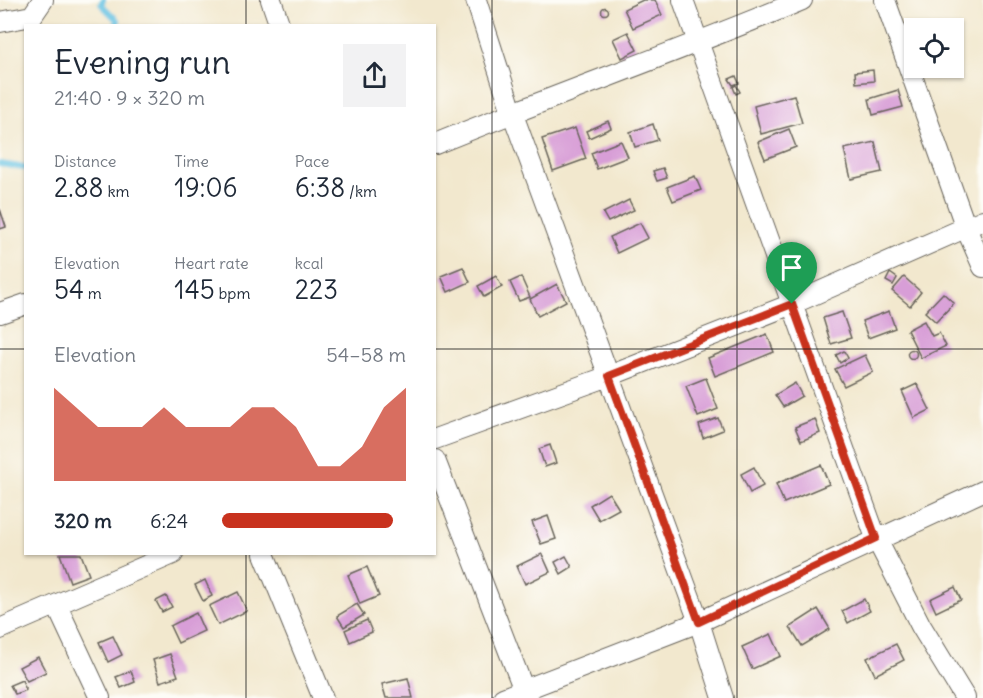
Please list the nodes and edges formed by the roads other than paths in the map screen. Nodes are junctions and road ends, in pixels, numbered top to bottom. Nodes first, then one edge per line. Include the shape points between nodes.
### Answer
1 (43, 0) edge
2 (271, 0) edge
3 (476, 0) edge
4 (682, 0) edge
5 (802, 0) edge
6 (885, 0) edge
7 (0, 22) edge
8 (279, 24) edge
9 (699, 44) junction
10 (512, 112) junction
11 (436, 144) edge
12 (974, 224) edge
13 (983, 267) edge
14 (792, 304) junction
15 (24, 305) edge
16 (0, 313) edge
17 (609, 376) junction
18 (436, 439) edge
19 (436, 463) edge
20 (983, 491) edge
21 (876, 538) junction
22 (171, 555) edge
23 (264, 555) edge
24 (57, 606) junction
25 (699, 622) junction
26 (0, 629) edge
27 (525, 693) edge
28 (100, 698) edge
29 (323, 698) edge
30 (502, 698) edge
31 (723, 698) edge
32 (965, 698) edge

1 - 7 street via 32,16
2 - 8 street
3 - 10 street
4 - 9 street
5 - 9 street
6 - 12 street
9 - 10 street
9 - 14 street
10 - 11 street
10 - 17 street
12 - 13 street
12 - 14 street
14 - 17 street
14 - 21 street
15 - 16 street
17 - 18 street
17 - 25 street
19 - 27 street
20 - 21 street
21 - 25 street
21 - 32 street via 921,626
22 - 24 street
23 - 29 street
24 - 26 street
24 - 28 street
25 - 27 street
25 - 31 street
27 - 30 street

